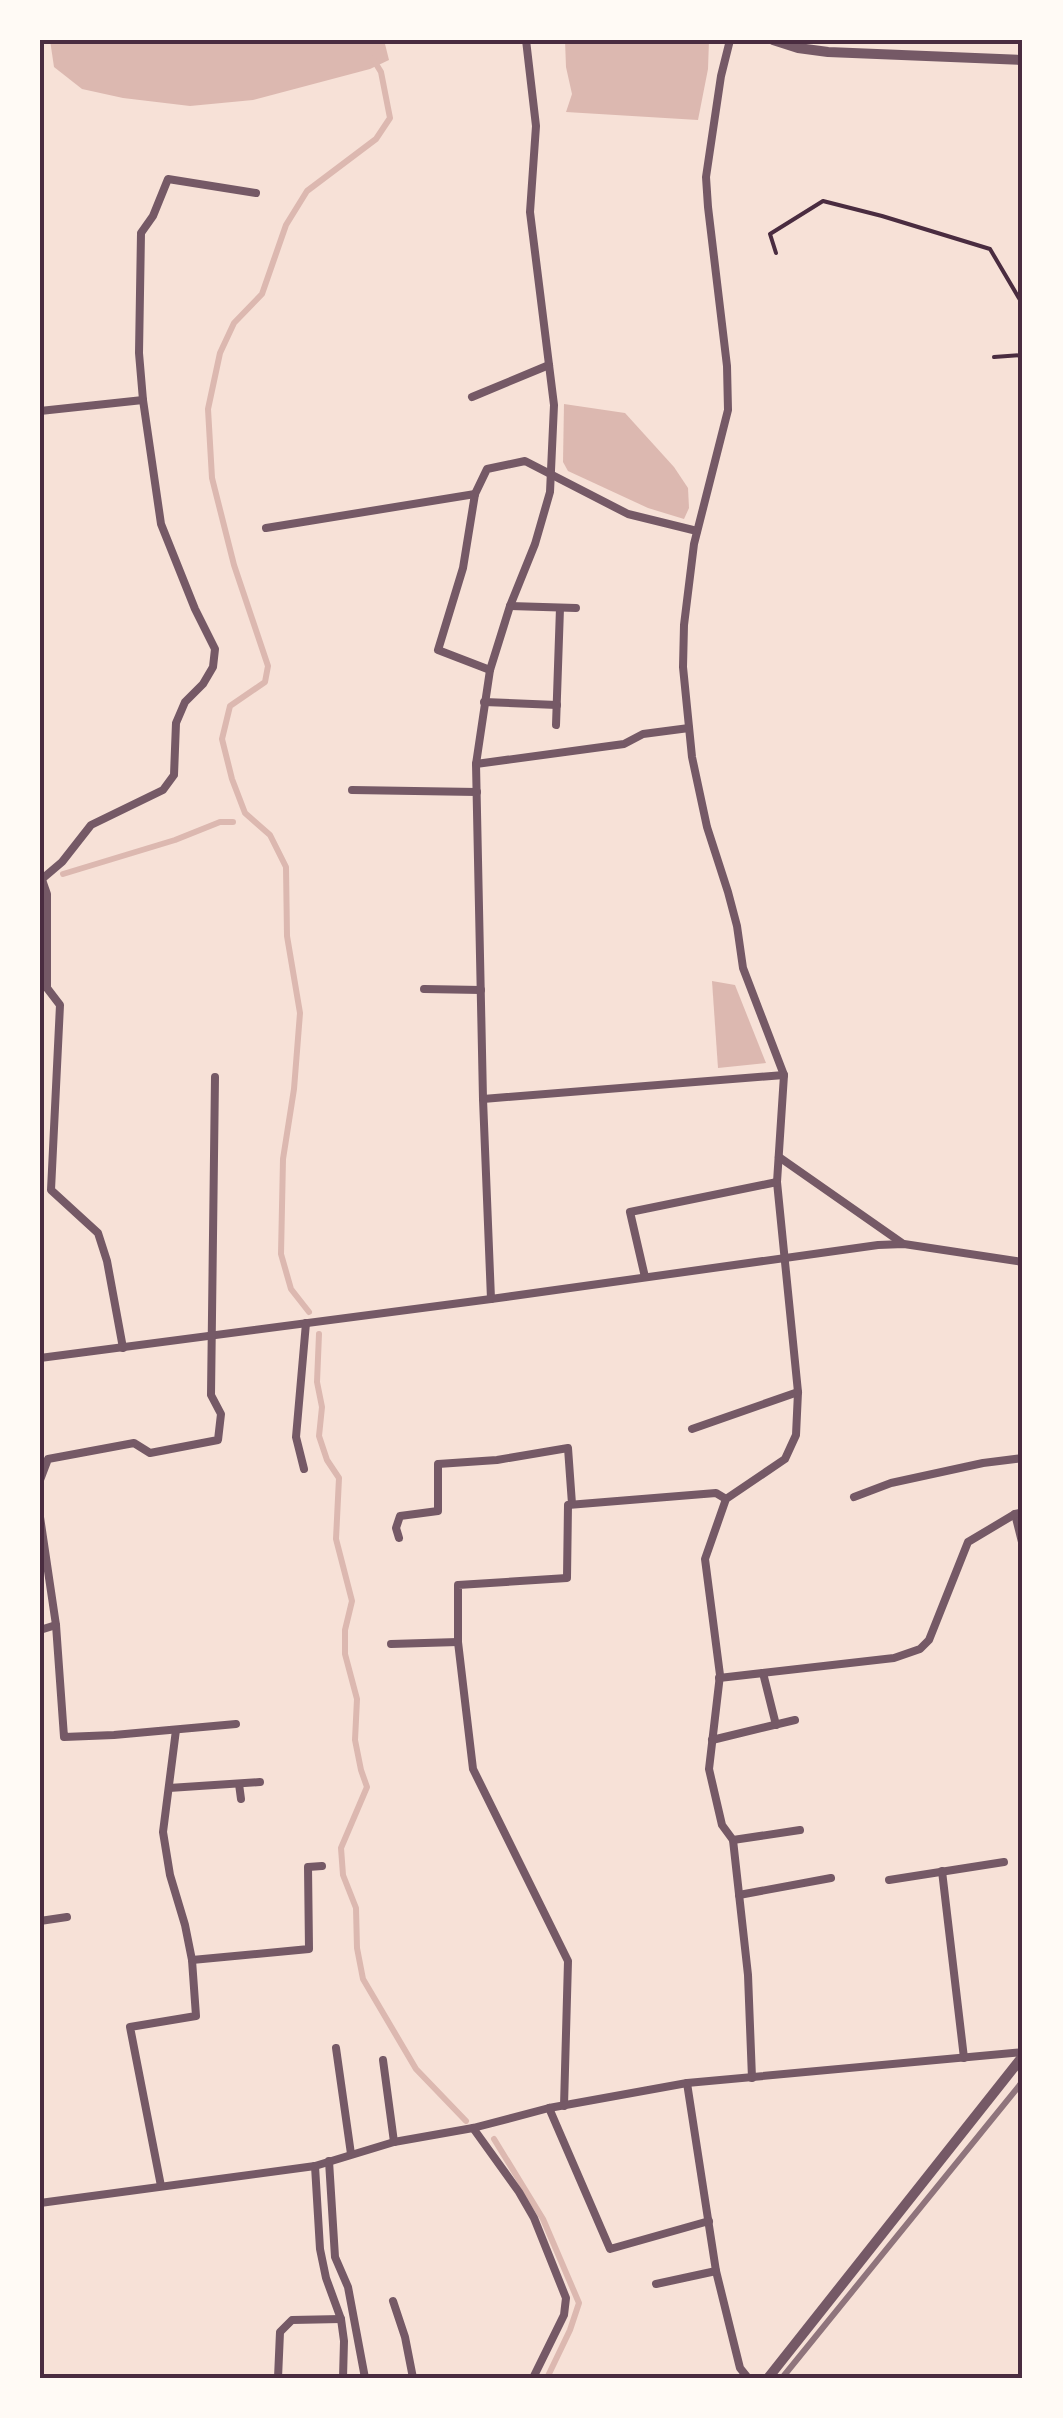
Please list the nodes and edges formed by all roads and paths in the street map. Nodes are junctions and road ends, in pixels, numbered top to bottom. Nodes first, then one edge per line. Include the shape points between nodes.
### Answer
1 (526, 40) edge
2 (730, 40) edge
3 (772, 40) edge
4 (1023, 60) edge
5 (256, 193) dead end
6 (776, 253) dead end
7 (1023, 305) edge
8 (1023, 355) edge
9 (994, 357) dead end
10 (549, 365) junction
11 (472, 397) dead end
12 (143, 400) junction
13 (40, 411) edge
14 (551, 474) junction
15 (475, 494) junction
16 (266, 528) dead end
17 (697, 532) junction
18 (510, 606) junction
19 (560, 608) junction
20 (576, 608) dead end
21 (490, 670) junction
22 (484, 702) junction
23 (557, 704) junction
24 (556, 726) dead end
25 (689, 728) junction
26 (476, 764) junction
27 (352, 790) dead end
28 (476, 792) junction
29 (41, 877) edge
30 (43, 894) edge
31 (44, 974) edge
32 (424, 989) dead end
33 (480, 990) junction
34 (784, 1075) junction
35 (215, 1077) dead end
36 (483, 1099) junction
37 (779, 1157) junction
38 (777, 1182) junction
39 (904, 1244) junction
40 (783, 1259) junction
41 (1023, 1262) edge
42 (644, 1277) junction
43 (490, 1299) junction
44 (306, 1324) junction
45 (212, 1336) junction
46 (123, 1348) junction
47 (40, 1358) edge
48 (798, 1392) junction
49 (692, 1429) dead end
50 (1023, 1458) edge
51 (304, 1468) dead end
52 (40, 1480) edge
53 (854, 1497) dead end
54 (726, 1499) junction
55 (572, 1504) junction
56 (1019, 1513) edge
57 (40, 1517) edge
58 (399, 1538) dead end
59 (1023, 1546) edge
60 (56, 1626) junction
61 (40, 1630) edge
62 (458, 1642) junction
63 (391, 1644) dead end
64 (763, 1673) junction
65 (719, 1678) junction
66 (795, 1720) dead end
67 (236, 1724) dead end
68 (776, 1724) junction
69 (176, 1730) junction
70 (712, 1740) junction
71 (260, 1782) dead end
72 (239, 1784) junction
73 (169, 1788) junction
74 (241, 1799) dead end
75 (800, 1830) dead end
76 (733, 1840) junction
77 (1004, 1862) dead end
78 (322, 1866) dead end
79 (942, 1872) junction
80 (831, 1878) dead end
81 (889, 1880) dead end
82 (739, 1895) junction
83 (67, 1917) dead end
84 (40, 1921) edge
85 (192, 1960) junction
86 (336, 2048) dead end
87 (1023, 2054) edge
88 (964, 2058) junction
89 (383, 2060) dead end
90 (752, 2078) junction
91 (688, 2084) junction
92 (564, 2106) junction
93 (550, 2108) junction
94 (473, 2128) junction
95 (394, 2142) junction
96 (352, 2154) junction
97 (330, 2162) junction
98 (314, 2166) junction
99 (161, 2186) junction
100 (40, 2203) edge
101 (708, 2221) junction
102 (716, 2271) junction
103 (656, 2284) dead end
104 (393, 2301) dead end
105 (341, 2319) junction
106 (278, 2378) edge
107 (342, 2378) edge
108 (366, 2378) edge
109 (413, 2378) edge
110 (533, 2378) edge
111 (748, 2378) edge
112 (768, 2378) edge

1 - 10 street via 536,126 530,212
2 - 17 street via 706,177 728,410
3 - 4 street via 828,52
5 - 12 street via 168,180 141,234
6 - 7 path via 770,234 823,201 990,249
8 - 9 path
10 - 11 street
10 - 14 street
12 - 13 street
12 - 29 street via 160,524 215,650 213,667 176,723 174,775 162,790 91,825
14 - 15 street via 525,461 487,470
14 - 17 street via 628,514
14 - 18 street via 535,544
15 - 16 street
15 - 21 street via 463,568 438,650
17 - 25 street via 684,625
18 - 19 street
18 - 21 street
19 - 20 street
19 - 23 street
21 - 22 street
22 - 23 street
22 - 26 street
23 - 24 street
25 - 26 street
25 - 34 street via 743,968
26 - 28 street
27 - 28 street
28 - 33 street
29 - 30 street
30 - 31 street
31 - 46 street via 60,1005 51,1190 98,1232
32 - 33 street
33 - 36 street
34 - 36 street
34 - 37 street
35 - 45 street
36 - 43 street
37 - 38 street
37 - 39 street
38 - 40 street
38 - 42 street via 630,1212
39 - 40 street
39 - 41 street
40 - 42 street
40 - 48 street
42 - 43 street
43 - 44 street
44 - 45 street
44 - 51 street via 296,1437
45 - 46 street
45 - 52 street via 218,1440 150,1453 134,1443 48,1459
46 - 47 street
48 - 49 street
48 - 54 street via 796,1435 785,1459
50 - 53 street via 891,1483
54 - 55 street via 716,1494
54 - 65 street via 705,1559
55 - 58 street via 568,1448 438,1464 438,1511 400,1516
55 - 62 street via 568,1578 458,1585
56 - 59 street
56 - 64 street via 968,1542 930,1640 920,1649
57 - 60 street
60 - 61 street
60 - 69 street via 64,1737
62 - 63 street
62 - 92 street via 473,1768 568,1961
64 - 65 street
64 - 68 street
65 - 70 street
66 - 68 street
67 - 69 street
68 - 70 street
69 - 73 street
70 - 76 street via 709,1770 722,1825
71 - 72 street
72 - 73 street
72 - 74 street
73 - 85 street via 163,1832
75 - 76 street
76 - 82 street
77 - 79 street
78 - 85 street via 308,1868 309,1949
79 - 81 street
79 - 88 street
80 - 82 street
82 - 90 street
83 - 84 street
85 - 99 street via 196,2016 130,2027
86 - 96 street
87 - 88 street
87 - 112 street
88 - 90 street
89 - 95 street
90 - 91 street
91 - 92 street
91 - 101 street
92 - 93 street
93 - 94 street
93 - 101 street via 610,2250
94 - 95 street
94 - 110 street via 534,2218 566,2298
95 - 96 street
96 - 97 street
97 - 98 street
97 - 108 street via 335,2258 348,2286
98 - 99 street
98 - 105 street via 320,2249
99 - 100 street
101 - 102 street
102 - 103 street
102 - 111 street
104 - 109 street
105 - 106 street via 292,2320 280,2332
105 - 107 street

